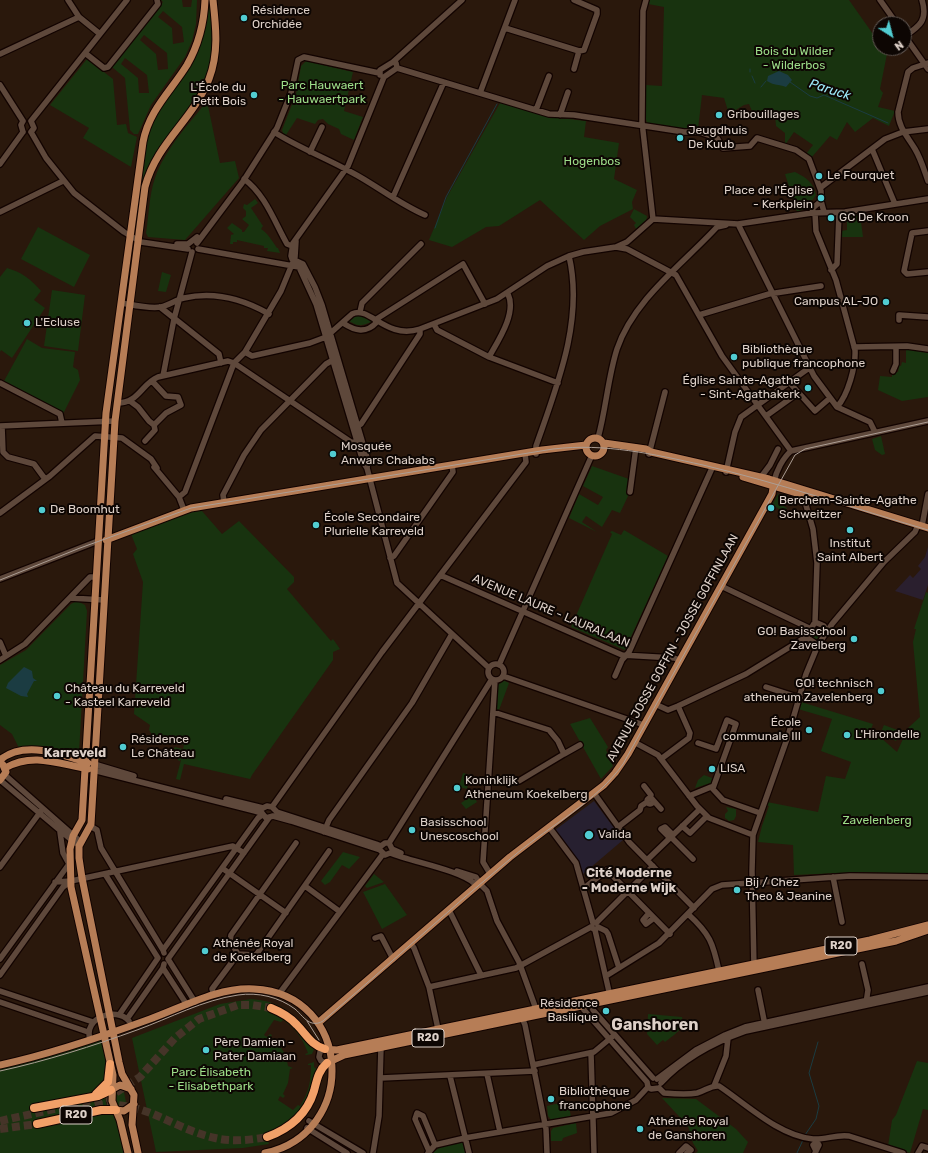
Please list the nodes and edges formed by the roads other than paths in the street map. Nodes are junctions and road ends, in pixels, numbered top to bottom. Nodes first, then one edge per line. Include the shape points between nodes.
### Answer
1 (68, 0) edge
2 (127, 0) edge
3 (157, 0) edge
4 (205, 0) edge
5 (214, 0) edge
6 (462, 0) edge
7 (515, 0) edge
8 (574, 0) edge
9 (646, 0) edge
10 (880, 0) edge
11 (922, 0) edge
12 (79, 16) junction
13 (891, 16) edge
14 (505, 28) junction
15 (912, 31) edge
16 (100, 34) junction
17 (912, 45) edge
18 (580, 51) junction
19 (85, 53) junction
20 (0, 54) edge
21 (393, 62) junction
22 (927, 66) edge
23 (397, 68) junction
24 (574, 68) dead end
25 (379, 73) junction
26 (549, 76) dead end
27 (384, 77) junction
28 (444, 82) junction
29 (1, 88) edge
30 (568, 92) dead end
31 (480, 93) junction
32 (536, 110) junction
33 (560, 116) junction
34 (23, 121) junction
35 (31, 121) junction
36 (322, 126) dead end
37 (643, 126) junction
38 (928, 129) edge
39 (23, 132) junction
40 (31, 132) junction
41 (274, 132) junction
42 (903, 132) junction
43 (872, 149) junction
44 (310, 152) junction
45 (925, 163) edge
46 (0, 164) edge
47 (346, 170) junction
48 (244, 179) junction
49 (63, 181) junction
50 (928, 181) edge
51 (819, 185) junction
52 (393, 197) junction
53 (928, 199) edge
54 (821, 201) junction
55 (895, 204) junction
56 (0, 212) edge
57 (824, 212) junction
58 (814, 213) junction
59 (838, 213) junction
60 (425, 215) dead end
61 (653, 219) junction
62 (738, 224) junction
63 (716, 225) junction
64 (928, 231) edge
65 (130, 235) junction
66 (138, 240) junction
67 (295, 244) junction
68 (421, 244) dead end
69 (193, 246) junction
70 (627, 246) junction
71 (569, 256) junction
72 (292, 262) junction
73 (831, 270) junction
74 (672, 271) junction
75 (928, 272) edge
76 (821, 286) dead end
77 (508, 294) junction
78 (772, 294) junction
79 (179, 300) junction
80 (121, 303) junction
81 (130, 304) junction
82 (485, 304) junction
83 (160, 307) junction
84 (360, 312) junction
85 (269, 314) junction
86 (699, 315) junction
87 (899, 315) dead end
88 (928, 317) edge
89 (174, 318) junction
90 (376, 321) junction
91 (343, 323) junction
92 (434, 324) junction
93 (420, 329) junction
94 (411, 332) junction
95 (328, 335) junction
96 (415, 343) junction
97 (854, 347) junction
98 (896, 348) junction
99 (928, 349) edge
100 (245, 352) junction
101 (489, 357) junction
102 (333, 360) junction
103 (221, 363) junction
104 (234, 364) junction
105 (809, 368) junction
106 (893, 371) dead end
107 (163, 376) junction
108 (152, 381) junction
109 (558, 382) junction
110 (789, 382) junction
111 (0, 383) edge
112 (665, 392) dead end
113 (798, 393) junction
114 (830, 398) junction
115 (130, 401) junction
116 (289, 401) junction
117 (117, 403) junction
118 (758, 405) junction
119 (837, 407) junction
120 (766, 416) junction
121 (105, 421) junction
122 (115, 421) junction
123 (928, 421) edge
124 (62, 423) junction
125 (154, 425) junction
126 (1, 426) edge
127 (358, 426) junction
128 (875, 432) junction
129 (104, 436) junction
130 (114, 437) junction
131 (598, 438) junction
132 (357, 443) junction
133 (142, 445) junction
134 (604, 445) junction
135 (635, 448) junction
136 (778, 449) dead end
137 (588, 450) junction
138 (791, 451) junction
139 (3, 452) junction
140 (536, 452) junction
141 (650, 452) junction
142 (525, 453) junction
143 (8, 457) junction
144 (0, 459) edge
145 (452, 465) junction
146 (367, 468) junction
147 (712, 468) junction
148 (726, 471) junction
149 (761, 477) junction
150 (373, 478) junction
151 (45, 479) junction
152 (773, 487) junction
153 (630, 492) dead end
154 (928, 494) edge
155 (803, 495) junction
156 (179, 497) junction
157 (841, 501) junction
158 (224, 502) junction
159 (184, 508) junction
160 (0, 513) edge
161 (923, 527) edge
162 (108, 536) junction
163 (98, 542) junction
164 (390, 558) junction
165 (440, 575) junction
166 (96, 577) junction
167 (0, 579) edge
168 (0, 582) edge
169 (721, 586) junction
170 (78, 595) junction
171 (95, 600) junction
172 (104, 600) junction
173 (418, 603) junction
174 (523, 611) junction
175 (816, 622) junction
176 (811, 629) junction
177 (826, 633) junction
178 (452, 634) junction
179 (806, 637) junction
180 (0, 642) edge
181 (818, 645) junction
182 (6, 656) junction
183 (625, 656) junction
184 (0, 660) edge
185 (680, 660) junction
186 (499, 665) junction
187 (489, 668) junction
188 (503, 676) junction
189 (615, 676) dead end
190 (91, 678) junction
191 (99, 679) junction
192 (493, 679) junction
193 (766, 686) dead end
194 (486, 689) junction
195 (495, 691) junction
196 (800, 698) junction
197 (655, 704) junction
198 (678, 706) junction
199 (493, 712) junction
200 (644, 724) junction
201 (634, 742) junction
202 (698, 742) dead end
203 (580, 745) dead end
204 (564, 754) junction
205 (661, 759) junction
206 (85, 765) junction
207 (94, 767) junction
208 (2, 771) edge
209 (489, 780) junction
210 (644, 786) dead end
211 (713, 788) junction
212 (594, 793) junction
213 (689, 796) junction
214 (650, 800) junction
215 (661, 808) dead end
216 (700, 809) junction
217 (41, 811) junction
218 (262, 812) junction
219 (272, 813) junction
220 (760, 813) junction
221 (707, 816) junction
222 (90, 826) junction
223 (682, 826) junction
224 (549, 827) junction
225 (618, 827) junction
226 (324, 830) junction
227 (60, 832) junction
228 (753, 835) junction
229 (671, 837) junction
230 (73, 839) junction
231 (296, 843) dead end
232 (389, 843) junction
233 (80, 844) junction
234 (524, 846) junction
235 (236, 848) junction
236 (381, 850) junction
237 (329, 851) dead end
238 (391, 851) junction
239 (244, 853) junction
240 (693, 858) dead end
241 (647, 860) junction
242 (69, 864) junction
243 (653, 866) junction
244 (0, 867) edge
245 (222, 868) junction
246 (115, 871) junction
247 (489, 872) junction
248 (105, 874) junction
249 (230, 874) junction
250 (833, 877) junction
251 (928, 877) edge
252 (82, 878) junction
253 (71, 881) junction
254 (57, 882) junction
255 (752, 882) junction
256 (477, 884) junction
257 (305, 886) junction
258 (62, 887) junction
259 (583, 889) junction
260 (628, 891) junction
261 (260, 895) junction
262 (694, 908) junction
263 (449, 910) junction
264 (339, 911) junction
265 (286, 913) junction
266 (649, 913) junction
267 (688, 914) junction
268 (654, 918) junction
269 (842, 922) dead end
270 (928, 925) edge
271 (594, 926) junction
272 (928, 930) edge
273 (670, 934) junction
274 (375, 938) dead end
275 (411, 944) junction
276 (164, 952) junction
277 (238, 954) junction
278 (158, 958) junction
279 (0, 959) edge
280 (168, 959) junction
281 (393, 959) junction
282 (862, 964) dead end
283 (163, 966) junction
284 (521, 966) junction
285 (754, 967) junction
286 (619, 968) junction
287 (719, 971) junction
288 (0, 975) edge
289 (481, 975) junction
290 (606, 976) junction
291 (429, 987) junction
292 (928, 987) edge
293 (758, 990) dead end
294 (0, 991) edge
295 (928, 992) edge
296 (216, 994) junction
297 (279, 994) junction
298 (611, 997) junction
299 (589, 1001) junction
300 (0, 1002) edge
301 (195, 1002) junction
302 (581, 1003) junction
303 (866, 1003) junction
304 (187, 1005) junction
305 (124, 1006) junction
306 (271, 1008) tunnel mouth
307 (536, 1009) junction
308 (132, 1011) junction
309 (110, 1014) junction
310 (119, 1015) junction
311 (521, 1015) junction
312 (85, 1020) junction
313 (96, 1020) junction
314 (129, 1022) junction
315 (318, 1023) junction
316 (765, 1024) junction
317 (82, 1029) junction
318 (438, 1029) junction
319 (113, 1032) junction
320 (615, 1034) junction
321 (103, 1035) junction
322 (89, 1036) junction
323 (728, 1038) junction
324 (609, 1039) junction
325 (381, 1047) junction
326 (328, 1049) junction
327 (591, 1053) junction
328 (330, 1061) junction
329 (110, 1064) junction
330 (0, 1065) edge
331 (533, 1065) junction
332 (535, 1071) junction
333 (487, 1074) junction
334 (450, 1076) junction
335 (381, 1078) junction
336 (657, 1082) junction
337 (648, 1084) junction
338 (714, 1086) junction
339 (132, 1089) junction
340 (112, 1090) junction
341 (89, 1098) junction
342 (134, 1104) junction
343 (34, 1108) dead end
344 (116, 1110) junction
345 (593, 1117) junction
346 (37, 1124) tunnel mouth
347 (309, 1125) junction
348 (545, 1125) junction
349 (500, 1132) junction
350 (267, 1137) tunnel mouth
351 (465, 1138) junction
352 (435, 1145) junction
353 (928, 1148) edge
354 (429, 1152) edge
355 (128, 1153) edge
356 (138, 1153) edge
357 (265, 1153) edge
358 (347, 1153) edge
359 (363, 1153) edge
360 (373, 1153) edge
361 (469, 1153) edge
362 (547, 1153) edge
363 (594, 1153) edge
364 (679, 1153) edge
365 (687, 1153) edge
366 (903, 1153) edge
367 (918, 1153) edge

1 - 12 street
2 - 16 street
3 - 19 street via 158,4 108,67 104,68
4 - 65 main road via 202,27 194,52 159,103 148,124
5 - 66 main road via 216,34 213,65 202,94 162,148 152,167 145,187
6 - 21 street
7 - 14 street
8 - 18 street via 596,10 597,14 584,50
9 - 37 street via 642,31
10 - 13 street
11 - 15 street via 923,22
12 - 16 street
12 - 20 street
14 - 18 street
14 - 31 street
16 - 19 street
17 - 22 street
18 - 24 street
19 - 35 street
21 - 23 street
21 - 25 street
22 - 42 street via 913,68 908,72 898,112
23 - 27 street
23 - 28 street
25 - 27 street
25 - 41 street via 304,57 298,60 291,93
26 - 32 street
27 - 47 street
28 - 31 street
28 - 52 street
29 - 34 street
30 - 33 street
31 - 32 street
32 - 33 street
33 - 37 street via 574,115
34 - 35 street
34 - 39 street
35 - 40 street via 34,128
36 - 44 street
37 - 51 street via 699,132 717,138 723,148 750,146 757,138 796,150 808,159
37 - 61 street
38 - 42 street
39 - 40 street
39 - 46 street
40 - 49 street
41 - 44 street
41 - 48 street
42 - 43 street via 885,139
42 - 45 street
43 - 51 street
43 - 55 street
44 - 47 street
45 - 50 street
47 - 52 street
47 - 67 street via 309,219
48 - 67 street via 252,185 284,236
48 - 69 street
49 - 56 street
49 - 65 street via 74,193
51 - 54 street
52 - 60 street
53 - 55 street
54 - 57 street
54 - 58 street via 813,208
55 - 59 street
57 - 58 street
57 - 59 street
58 - 62 street
58 - 73 street via 816,231
59 - 73 street via 837,264
61 - 63 street
61 - 70 street
62 - 63 street
62 - 78 street
63 - 74 street
64 - 75 street via 912,233 904,271 906,274
65 - 66 street
65 - 80 main road
66 - 69 street
66 - 81 main road
67 - 72 street
68 - 84 street via 362,302
69 - 72 street
69 - 79 street
70 - 71 street
70 - 74 street
71 - 77 street via 547,266
71 - 109 street via 573,295 572,316
72 - 85 street
72 - 95 street via 301,262 308,271 318,295
73 - 97 street
74 - 86 street
74 - 131 street via 635,314 623,334 617,349
76 - 78 street
77 - 82 street
77 - 101 street via 510,308 506,322
78 - 86 street
78 - 105 street
79 - 83 street
79 - 85 street via 204,296 227,297 250,304
79 - 89 street
80 - 81 street
80 - 121 main road
81 - 83 street
81 - 117 main road
82 - 90 street via 463,264
82 - 92 street
83 - 89 street
84 - 90 street
84 - 91 street via 352,314
85 - 100 street
86 - 118 street via 722,356
87 - 88 street
89 - 103 street via 219,354
89 - 107 street
90 - 91 street via 369,329 361,330 354,330
90 - 94 street via 396,331
91 - 95 street
92 - 93 street
92 - 101 street via 437,330
93 - 94 street
93 - 96 street
94 - 96 street
95 - 100 street via 310,343 252,356
95 - 102 street
95 - 127 street
96 - 127 street
97 - 98 street
97 - 119 street via 856,361 844,398
98 - 99 street via 907,346
98 - 106 street via 896,364
100 - 104 street
101 - 109 street
102 - 116 street
102 - 132 street
103 - 104 street
103 - 107 street
104 - 116 street
104 - 156 street via 185,492
105 - 110 street
105 - 114 street
107 - 108 street
108 - 115 street
108 - 125 street via 166,396 178,396 181,405
109 - 140 street
110 - 113 street
110 - 118 street
111 - 124 street via 60,414
112 - 141 street
113 - 114 street via 815,411
113 - 120 street
114 - 119 street
115 - 117 street
115 - 125 street
116 - 132 street via 351,442
116 - 158 street via 267,423 250,446 223,495
117 - 122 main road
118 - 120 street
118 - 148 street via 741,417
119 - 128 street via 870,422
120 - 138 street
121 - 122 street
121 - 124 street
121 - 129 main road
122 - 130 main road
123 - 128 street
124 - 126 street
125 - 133 street via 155,430
126 - 139 street
127 - 146 street via 368,461
128 - 138 street
129 - 130 street
129 - 151 street via 92,438
129 - 163 main road
130 - 133 street
130 - 162 main road
131 - 134 main road
131 - 137 main road via 590,439
132 - 146 street
133 - 156 street via 148,458
134 - 135 main road
134 - 137 main road via 599,455
135 - 141 main road
135 - 153 street
136 - 149 street
137 - 140 main road
137 - 174 street
138 - 152 street via 777,472
139 - 143 street
139 - 144 street
140 - 142 main road
141 - 147 main road
142 - 145 main road
142 - 165 street via 526,462
143 - 144 street
143 - 151 street via 32,462
145 - 150 main road
145 - 164 street via 453,472 394,556
146 - 150 street
147 - 148 main road
147 - 183 street
148 - 149 main road
148 - 152 main road
149 - 152 main road
150 - 158 main road
150 - 164 street
151 - 160 street
152 - 155 main road
152 - 157 main road via 818,493
152 - 169 main road, AVENUE JOSSE GOFFIN - JOSSE GOFFINLAAN
154 - 161 street
155 - 157 main road
155 - 175 street via 813,529 817,563
156 - 159 street
157 - 161 main road
158 - 159 main road
159 - 162 main road
161 - 177 street via 884,562
162 - 163 main road
162 - 172 main road
163 - 166 main road
163 - 167 street
163 - 168 street
164 - 173 street via 397,583
165 - 173 street
165 - 174 street, AVENUE LAURE - LAURALAAN
166 - 170 street via 90,577
166 - 171 main road
169 - 176 street
169 - 185 main road, AVENUE JOSSE GOFFIN - JOSSE GOFFINLAAN
170 - 171 street
170 - 182 street via 70,598 25,644
171 - 172 street
171 - 190 main road
172 - 191 main road
173 - 178 street
173 - 219 street
174 - 183 street, AVENUE LAURE - LAURALAAN
174 - 186 street
175 - 176 street
175 - 177 street via 824,626
176 - 179 street
177 - 181 street
178 - 187 street
178 - 226 street via 412,703
179 - 181 street
179 - 198 street via 746,674
180 - 182 street
181 - 196 street
182 - 184 street
183 - 185 street, AVENUE LAURE - LAURALAAN
183 - 189 street
185 - 197 main road, AVENUE JOSSE GOFFIN - JOSSE GOFFINLAAN
186 - 187 street via 495,664
186 - 188 street via 503,670
187 - 192 street via 488,674
188 - 192 street
188 - 200 street
190 - 191 main road
190 - 206 main road
191 - 207 main road
192 - 194 street
192 - 195 street
193 - 196 street
194 - 195 street via 489,687
194 - 232 street
195 - 199 street
196 - 220 street
197 - 198 street via 668,710
197 - 200 main road, AVENUE JOSSE GOFFIN - JOSSE GOFFINLAAN
198 - 205 street via 690,736
199 - 204 street via 549,730
199 - 209 street
200 - 201 main road, AVENUE JOSSE GOFFIN - JOSSE GOFFINLAAN
201 - 205 street
201 - 212 main road, AVENUE JOSSE GOFFIN - JOSSE GOFFINLAAN via 615,773
202 - 211 street via 716,749 727,720 736,724
203 - 204 street
204 - 209 street via 519,781
205 - 213 street
206 - 207 main road
206 - 208 main road via 39,759 18,761
206 - 230 main road via 82,820
207 - 218 street
207 - 222 main road
208 - 217 street
209 - 247 street via 483,862
210 - 214 street
211 - 213 street
211 - 220 street via 724,800
212 - 224 main road, AVENUE JOSSE GOFFIN - JOSSE GOFFINLAAN
212 - 225 street
213 - 216 street
214 - 215 street
214 - 225 street
216 - 221 street
216 - 223 street
217 - 227 street
217 - 230 street
217 - 244 street
218 - 219 street via 265,817
218 - 219 street via 267,806
218 - 235 street
219 - 226 street
219 - 239 street
220 - 228 street
221 - 223 street via 690,833
221 - 228 street via 712,821
222 - 233 main road
222 - 246 street via 97,830 101,848
223 - 229 street
224 - 234 main road, AVENUE JOSSE GOFFIN - JOSSE GOFFINLAAN
224 - 259 street via 576,863
225 - 241 street
226 - 236 street
227 - 230 street
227 - 242 street via 63,853
228 - 255 street
229 - 240 street
229 - 241 street
230 - 233 street
230 - 242 main road
231 - 261 street
232 - 236 street via 385,843
232 - 238 street
233 - 252 main road
234 - 247 main road, AVENUE JOSSE GOFFIN - JOSSE GOFFINLAAN via 517,848
234 - 256 main road, AVENUE JOSSE GOFFIN - JOSSE GOFFINLAAN
235 - 239 street
235 - 245 street
235 - 246 street via 227,847
236 - 238 street
236 - 264 street
237 - 257 street
238 - 256 street via 476,877
239 - 249 street
241 - 243 street
242 - 253 main road
242 - 254 street
243 - 260 street
243 - 262 street
245 - 249 street
245 - 276 street
246 - 248 street
246 - 276 street
247 - 256 main road, AVENUE JOSSE GOFFIN - JOSSE GOFFINLAAN
248 - 252 street
248 - 278 street
249 - 261 street
249 - 280 street
250 - 251 street
250 - 255 street
250 - 269 street
252 - 253 street
252 - 309 main road
253 - 254 street
253 - 258 street
253 - 313 main road
254 - 258 street
254 - 279 street
255 - 262 street via 730,883 714,888
255 - 285 street
256 - 263 main road
256 - 284 street via 487,891 497,921
257 - 264 street
257 - 265 street
258 - 288 street
259 - 260 street via 607,870
259 - 271 street
260 - 266 street
260 - 271 street
261 - 265 street
261 - 277 street via 231,934 230,941
262 - 267 street
263 - 275 main road
263 - 289 street
264 - 297 street
265 - 277 street via 256,955
266 - 268 street
266 - 268 street via 643,920 646,924
267 - 273 street
267 - 287 street via 711,939
268 - 273 street
270 - 285 main road, R20
271 - 284 street
271 - 286 street via 608,934
271 - 290 street
272 - 285 main road, R20 via 896,941
273 - 286 street
274 - 281 street via 380,936
275 - 281 main road
275 - 291 street
276 - 278 street
276 - 280 street
277 - 296 street via 215,985
278 - 283 street
278 - 305 street
280 - 283 street
280 - 301 street
281 - 315 main road
282 - 303 street via 868,990
283 - 304 street
283 - 308 street
284 - 289 street
284 - 307 street
285 - 287 main road, R20
285 - 298 main road, R20
286 - 290 street
287 - 298 main road, R20
289 - 291 street
290 - 298 street
291 - 318 street
292 - 303 street
293 - 316 street
294 - 312 street
295 - 303 street
296 - 297 main road via 247,989
296 - 301 main road
297 - 315 main road via 299,1004
298 - 299 main road, R20
299 - 302 main road, R20
299 - 320 street
300 - 317 street
301 - 304 main road
302 - 307 main road, R20
302 - 311 main road, R20
302 - 324 street
303 - 316 street
304 - 314 main road
305 - 308 street via 126,1012
305 - 310 street
306 - 326 highway via 298,1025 312,1042
307 - 311 main road, R20
308 - 314 street
309 - 310 street
309 - 313 street
309 - 319 main road
310 - 314 street
311 - 318 main road, R20
311 - 325 main road, R20
311 - 331 street
312 - 313 street
312 - 317 street via 86,1026
313 - 321 main road
313 - 322 street
314 - 319 main road
315 - 326 main road via 327,1038
316 - 323 street
316 - 336 street via 745,1027 710,1042 686,1056
317 - 322 street
318 - 326 main road, R20 via 337,1050
319 - 321 main road
319 - 339 main road via 121,1070
320 - 324 street
320 - 336 street
321 - 322 main road
321 - 329 main road
322 - 330 main road via 53,1051
323 - 336 street via 688,1060
323 - 338 street via 726,1056
324 - 327 street
324 - 337 street
325 - 328 main road, R20
325 - 335 street
326 - 328 main road
326 - 328 street via 320,1052 318,1057 320,1060
327 - 331 street
327 - 345 street
328 - 347 main road via 330,1090 325,1104
328 - 350 highway via 318,1074 312,1096 303,1113 289,1126
329 - 340 main road
329 - 341 highway via 110,1078 107,1084
331 - 332 street
332 - 333 street
332 - 348 street
333 - 334 street
333 - 349 street
334 - 335 street
334 - 351 street
335 - 360 street via 379,1116
336 - 337 street
336 - 337 street via 651,1089
336 - 338 street via 664,1093 698,1093
337 - 345 street via 641,1096 625,1107
338 - 366 street via 719,1086 781,1128 811,1139 840,1135
339 - 340 main road via 120,1085
339 - 342 main road
340 - 341 highway, R20
340 - 344 main road via 112,1101
341 - 343 highway, R20
342 - 344 main road via 124,1111
342 - 356 main road via 132,1124
344 - 346 highway, R20 via 100,1110
344 - 355 main road
345 - 348 street
345 - 363 street
347 - 357 main road via 301,1136
347 - 358 street
347 - 359 street
348 - 349 street
348 - 362 street
349 - 351 street
351 - 352 street
351 - 361 street
352 - 354 street
352 - 354 street via 423,1116 417,1113 414,1116
353 - 367 street via 922,1146
364 - 365 street via 686,1146 691,1150

